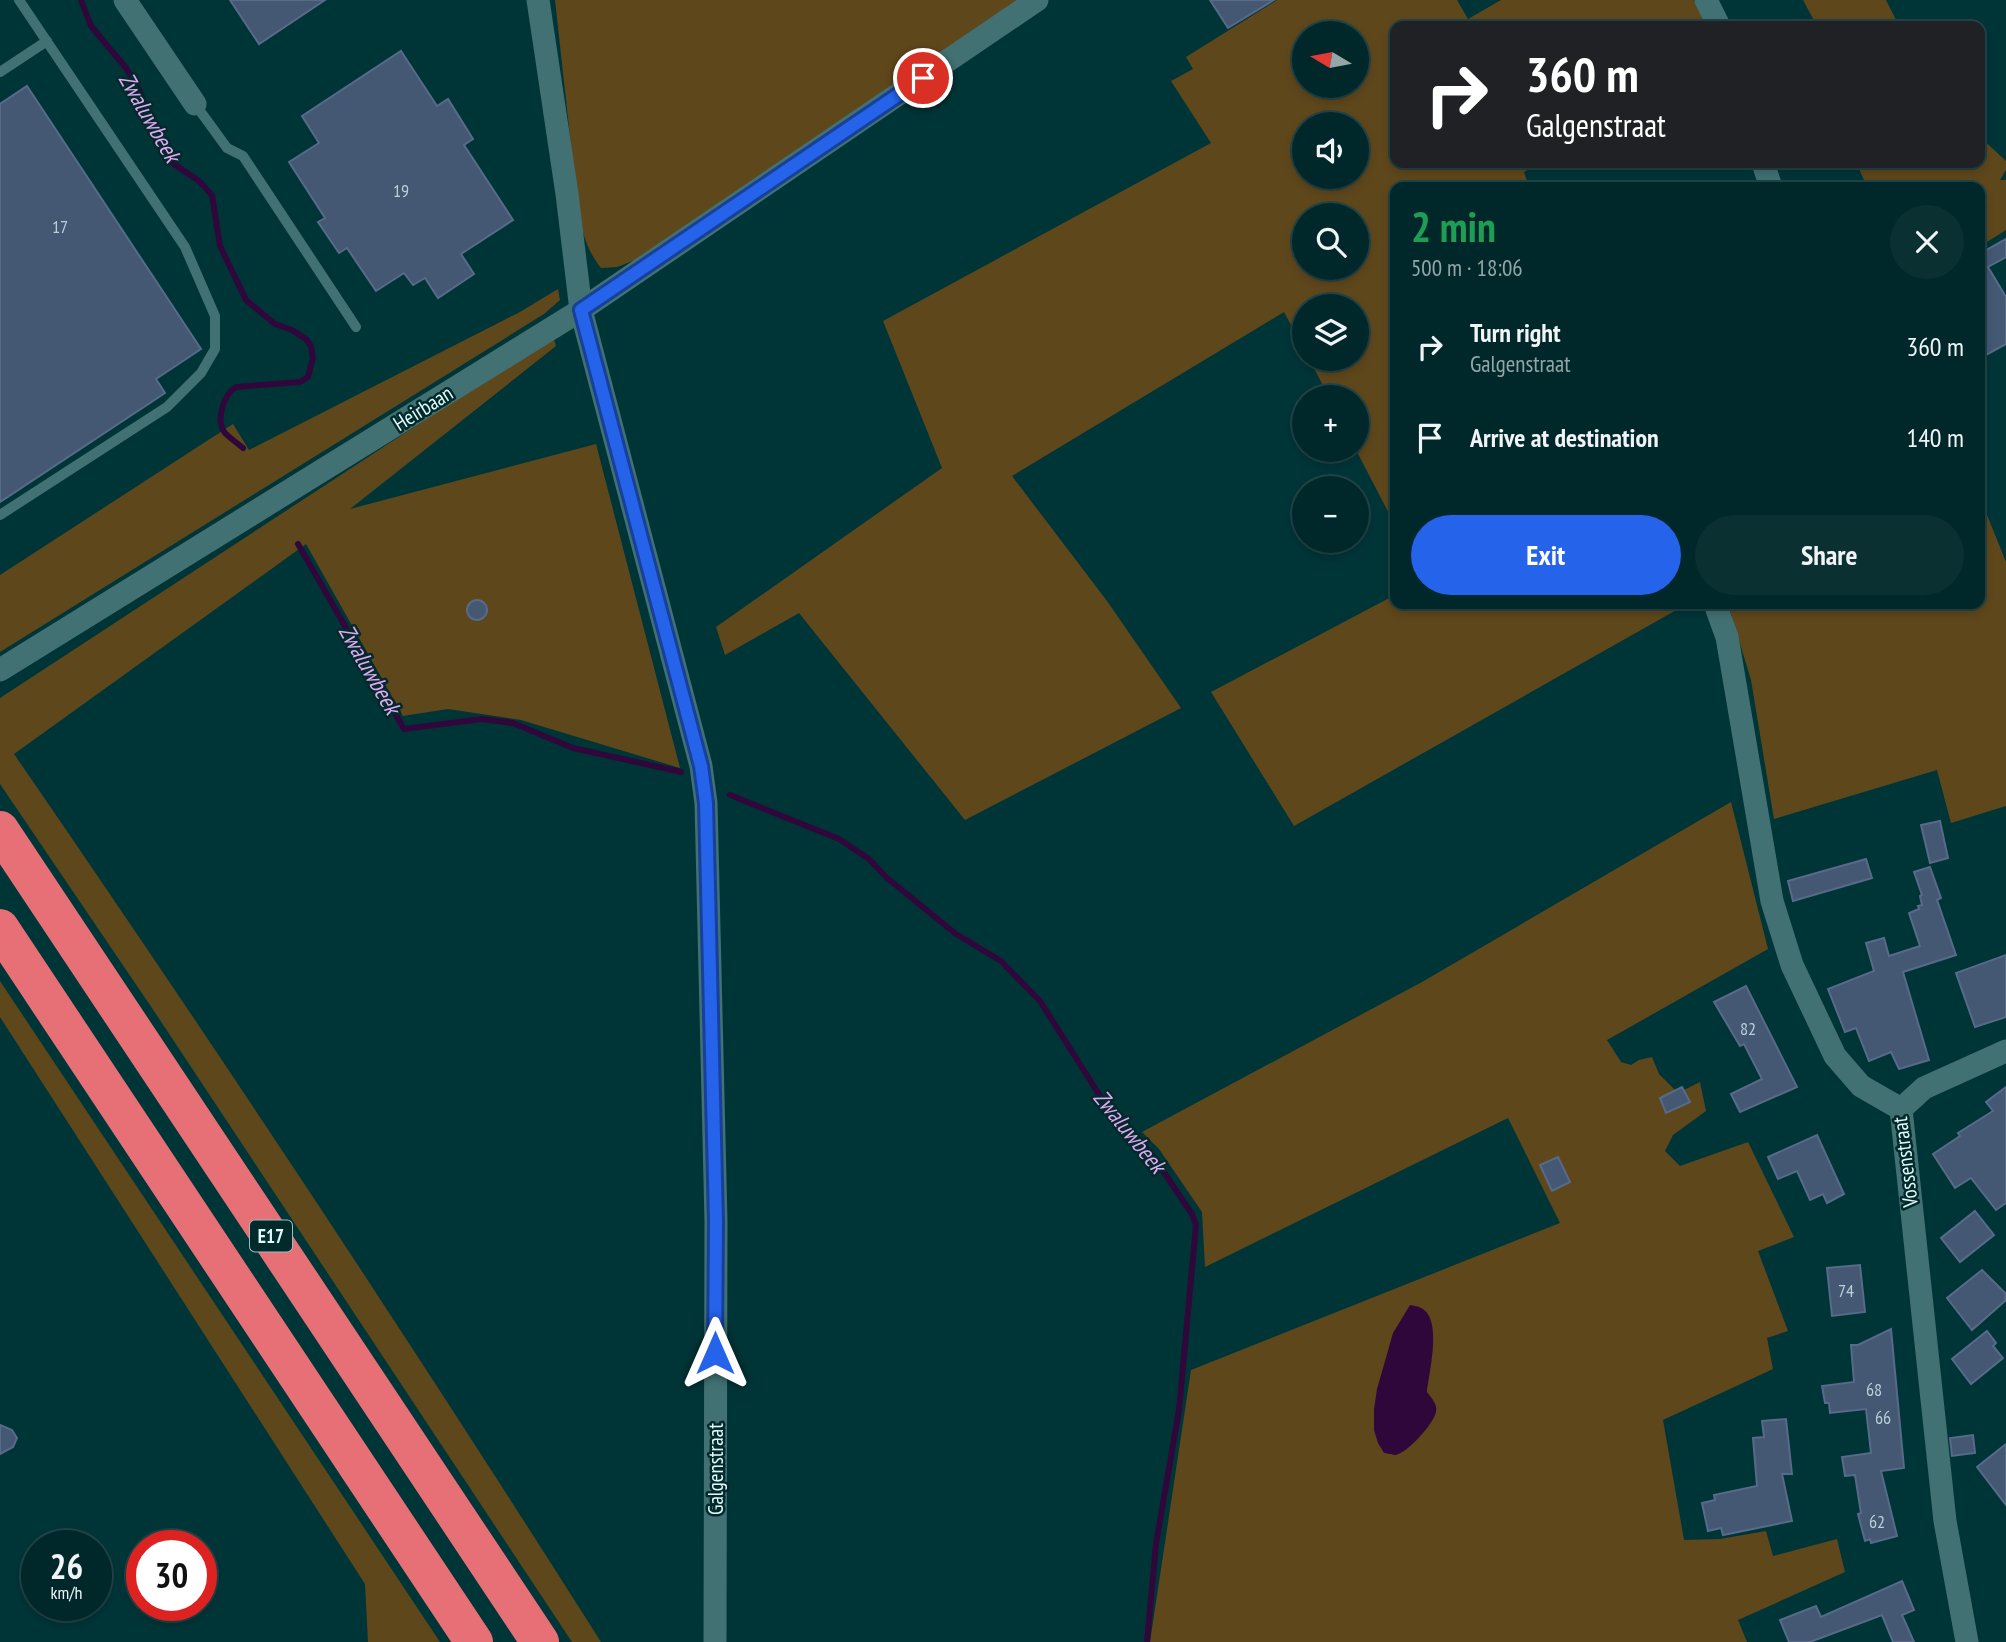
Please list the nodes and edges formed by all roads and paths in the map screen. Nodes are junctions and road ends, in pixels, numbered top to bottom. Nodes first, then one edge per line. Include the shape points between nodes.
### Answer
1 (19, 0) edge
2 (125, 0) edge
3 (538, 0) edge
4 (1037, 0) edge
5 (1706, 0) edge
6 (1716, 21) edge
7 (47, 41) junction
8 (0, 72) edge
9 (195, 104) joint
10 (581, 310) junction
11 (356, 327) dead end
12 (0, 515) edge
13 (1717, 609) edge
14 (7, 666) edge
15 (0, 830) edge
16 (0, 928) edge
17 (2006, 1051) edge
18 (1901, 1109) junction
19 (474, 1642) edge
20 (540, 1642) edge
21 (715, 1642) edge
22 (1967, 1642) edge

1 - 7 lane
2 - 9 street
3 - 10 street
4 - 10 street
5 - 6 street
7 - 8 lane
7 - 12 lane via 185,247 215,316 215,349 201,373 167,407
9 - 11 lane via 227,148 243,156
10 - 14 street, Heirbaan
10 - 21 street, Galgenstraat via 701,766 706,803 716,1222
13 - 18 street, Vossenstraat via 1732,661 1772,901 1792,965 1835,1056 1861,1086
15 - 20 highway, E17
16 - 19 highway, E17
17 - 18 street via 1924,1088
18 - 22 street, Vossenstraat via 1945,1521

